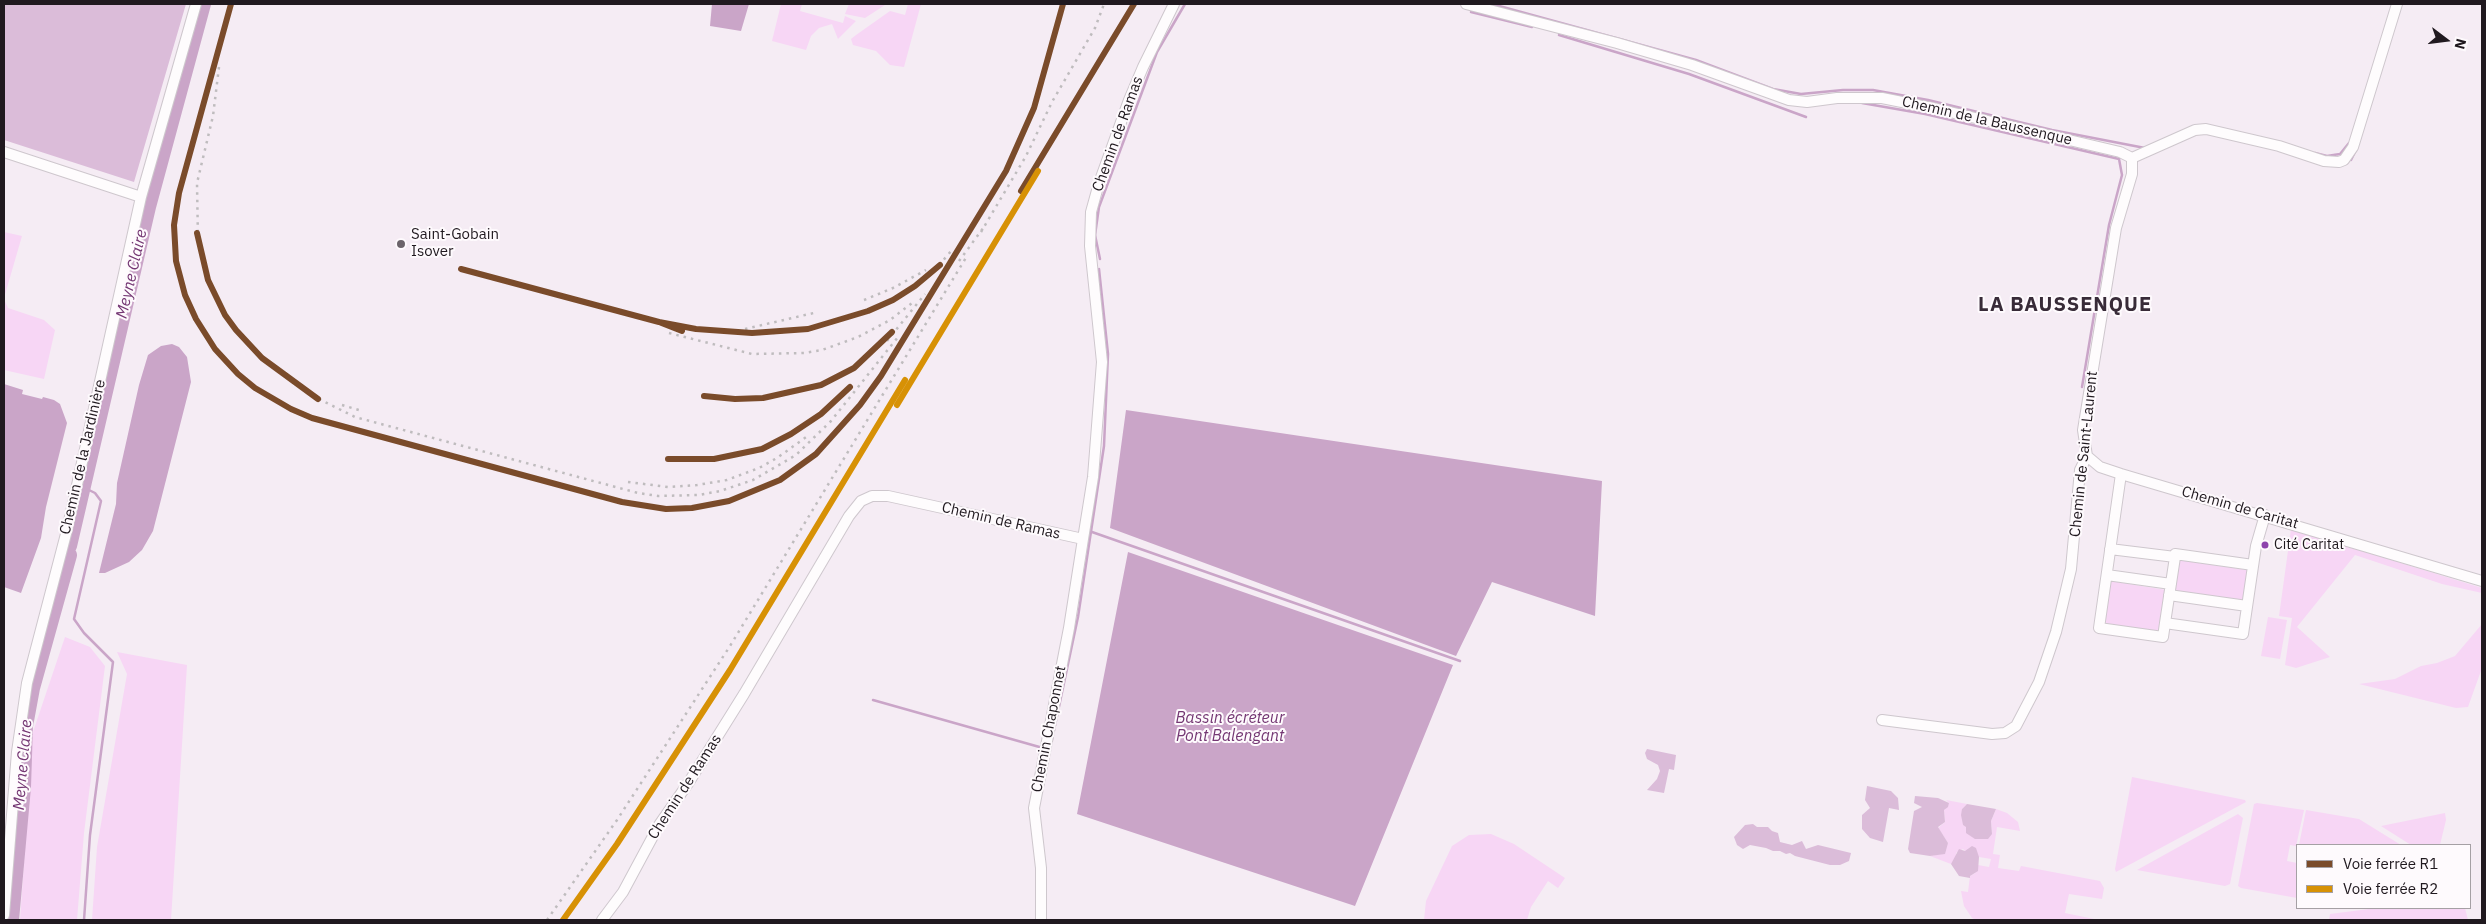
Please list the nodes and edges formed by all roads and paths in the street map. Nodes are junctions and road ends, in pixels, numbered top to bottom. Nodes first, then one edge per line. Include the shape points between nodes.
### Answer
1 (196, 4) edge
2 (1174, 4) edge
3 (1466, 4) edge
4 (2397, 4) edge
5 (4, 152) edge
6 (2132, 158) junction
7 (141, 197) junction
8 (2087, 456) junction
9 (2121, 474) junction
10 (2265, 515) junction
11 (1083, 539) junction
12 (2110, 549) junction
13 (2175, 557) junction
14 (2253, 565) junction
15 (2106, 575) junction
16 (2482, 581) edge
17 (2171, 584) junction
18 (2170, 595) junction
19 (2247, 606) junction
20 (2166, 623) junction
21 (1882, 720) dead end
22 (4, 915) edge
23 (602, 920) edge
24 (1041, 920) edge

1 - 7 street, Chemin de la Jardinière
2 - 11 street, Chemin de Ramas via 1129,100 1091,212 1090,246 1102,362 1094,477
3 - 6 street, Chemin de la Baussenque via 1645,51 1789,100 1890,100 2120,152
4 - 6 street via 2353,147 2344,160 2324,161 2279,146 2206,129 2195,130
5 - 7 street
6 - 8 street, Chemin de Saint-Laurent via 2132,174 2116,228 2083,430
7 - 22 street, Chemin de la Jardinière via 67,530 27,683 17,752
8 - 9 street, Chemin de Caritat via 2100,467
8 - 21 street, Chemin de Saint-Laurent via 2080,470 2065,600 2039,682 2016,726 2005,733 1992,734
9 - 10 street, Chemin de Caritat
9 - 12 street
10 - 14 street
10 - 16 street, Chemin de Caritat
11 - 23 street, Chemin de Ramas via 888,496 872,496 861,501
11 - 24 street, Chemin Chaponnet via 1034,808 1041,868
12 - 13 street
12 - 15 street
13 - 14 street via 2175,554
13 - 17 street
14 - 19 street
15 - 17 street
15 - 20 street via 2099,628 2163,637
17 - 18 street
18 - 19 street
18 - 20 street
19 - 20 street via 2243,634

